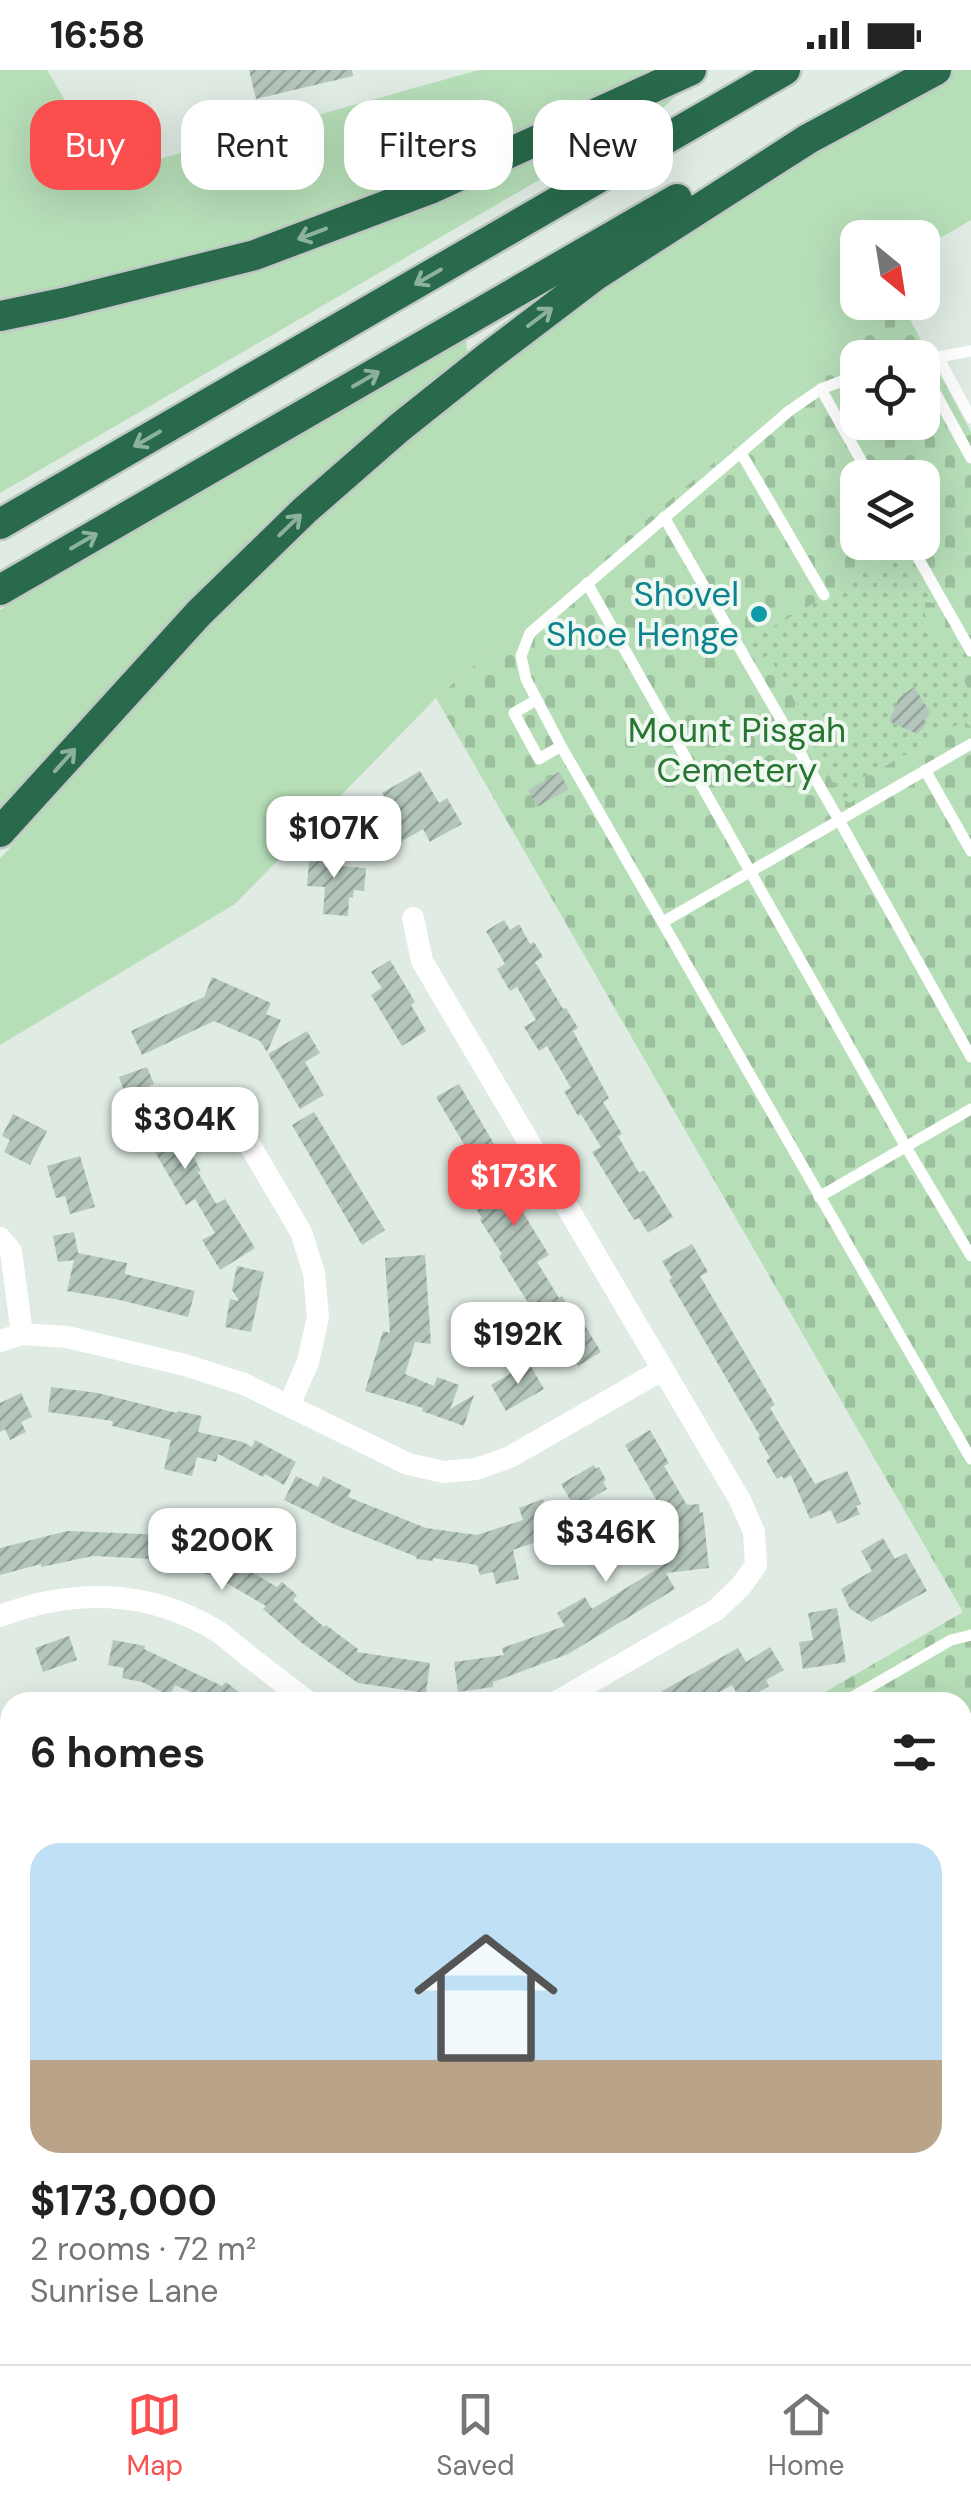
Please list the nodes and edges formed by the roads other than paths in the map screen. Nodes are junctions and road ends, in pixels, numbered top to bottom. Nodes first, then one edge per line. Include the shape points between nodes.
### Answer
1 (691, 70) edge
2 (786, 70) edge
3 (905, 70) edge
4 (936, 70) edge
5 (0, 316) edge
6 (971, 352) edge
7 (840, 382) edge
8 (820, 389) junction
9 (940, 401) edge
10 (971, 418) edge
11 (741, 453) junction
12 (971, 458) edge
13 (861, 460) edge
14 (664, 517) junction
15 (0, 524) edge
16 (919, 560) edge
17 (587, 583) junction
18 (0, 590) edge
19 (824, 595) dead end
20 (971, 651) edge
21 (536, 700) junction
22 (971, 744) edge
23 (561, 746) junction
24 (924, 770) junction
25 (839, 820) junction
26 (0, 832) edge
27 (971, 851) edge
28 (752, 870) junction
29 (413, 918) dead end
30 (663, 922) junction
31 (971, 1057) edge
32 (222, 1098) dead end
33 (971, 1109) edge
34 (906, 1147) junction
35 (820, 1198) junction
36 (0, 1238) edge
37 (971, 1256) edge
38 (11, 1337) edge
39 (662, 1370) junction
40 (289, 1405) junction
41 (971, 1459) edge
42 (0, 1616) edge
43 (971, 1635) edge
44 (296, 1692) edge
45 (573, 1692) edge
46 (861, 1692) edge

1 -> 5 highway via 430,189 255,255
2 -> 15 highway
18 -> 3 highway
26 -> 4 highway via 198,613 306,510 488,356 596,274 808,139
6 - 10 lane via 932,358
7 - 8 lane
8 - 11 lane
8 - 13 lane
9 - 12 lane
11 - 14 lane
11 - 19 lane
14 - 17 lane
14 - 25 lane
16 - 20 lane
17 - 21 lane via 530,633 522,656
17 - 28 lane
21 - 23 lane
21 - 23 lane via 514,713 540,760
22 - 24 lane
23 - 30 lane
24 - 25 lane
24 - 27 lane
25 - 28 lane
25 - 31 lane
28 - 30 lane
28 - 34 lane
29 - 39 street via 422,961
30 - 35 lane
32 - 40 street via 301,1232 314,1273 318,1316
33 - 34 lane
34 - 35 lane
34 - 37 lane
35 - 41 lane
36 - 38 street via 11,1251
38 - 40 street via 67,1337 185,1365
39 - 40 street via 510,1457 476,1469 444,1472 408,1464
39 - 45 street via 740,1500 754,1532 756,1565 716,1610
42 - 44 street via 33,1603 128,1598 217,1631
43 - 46 lane

